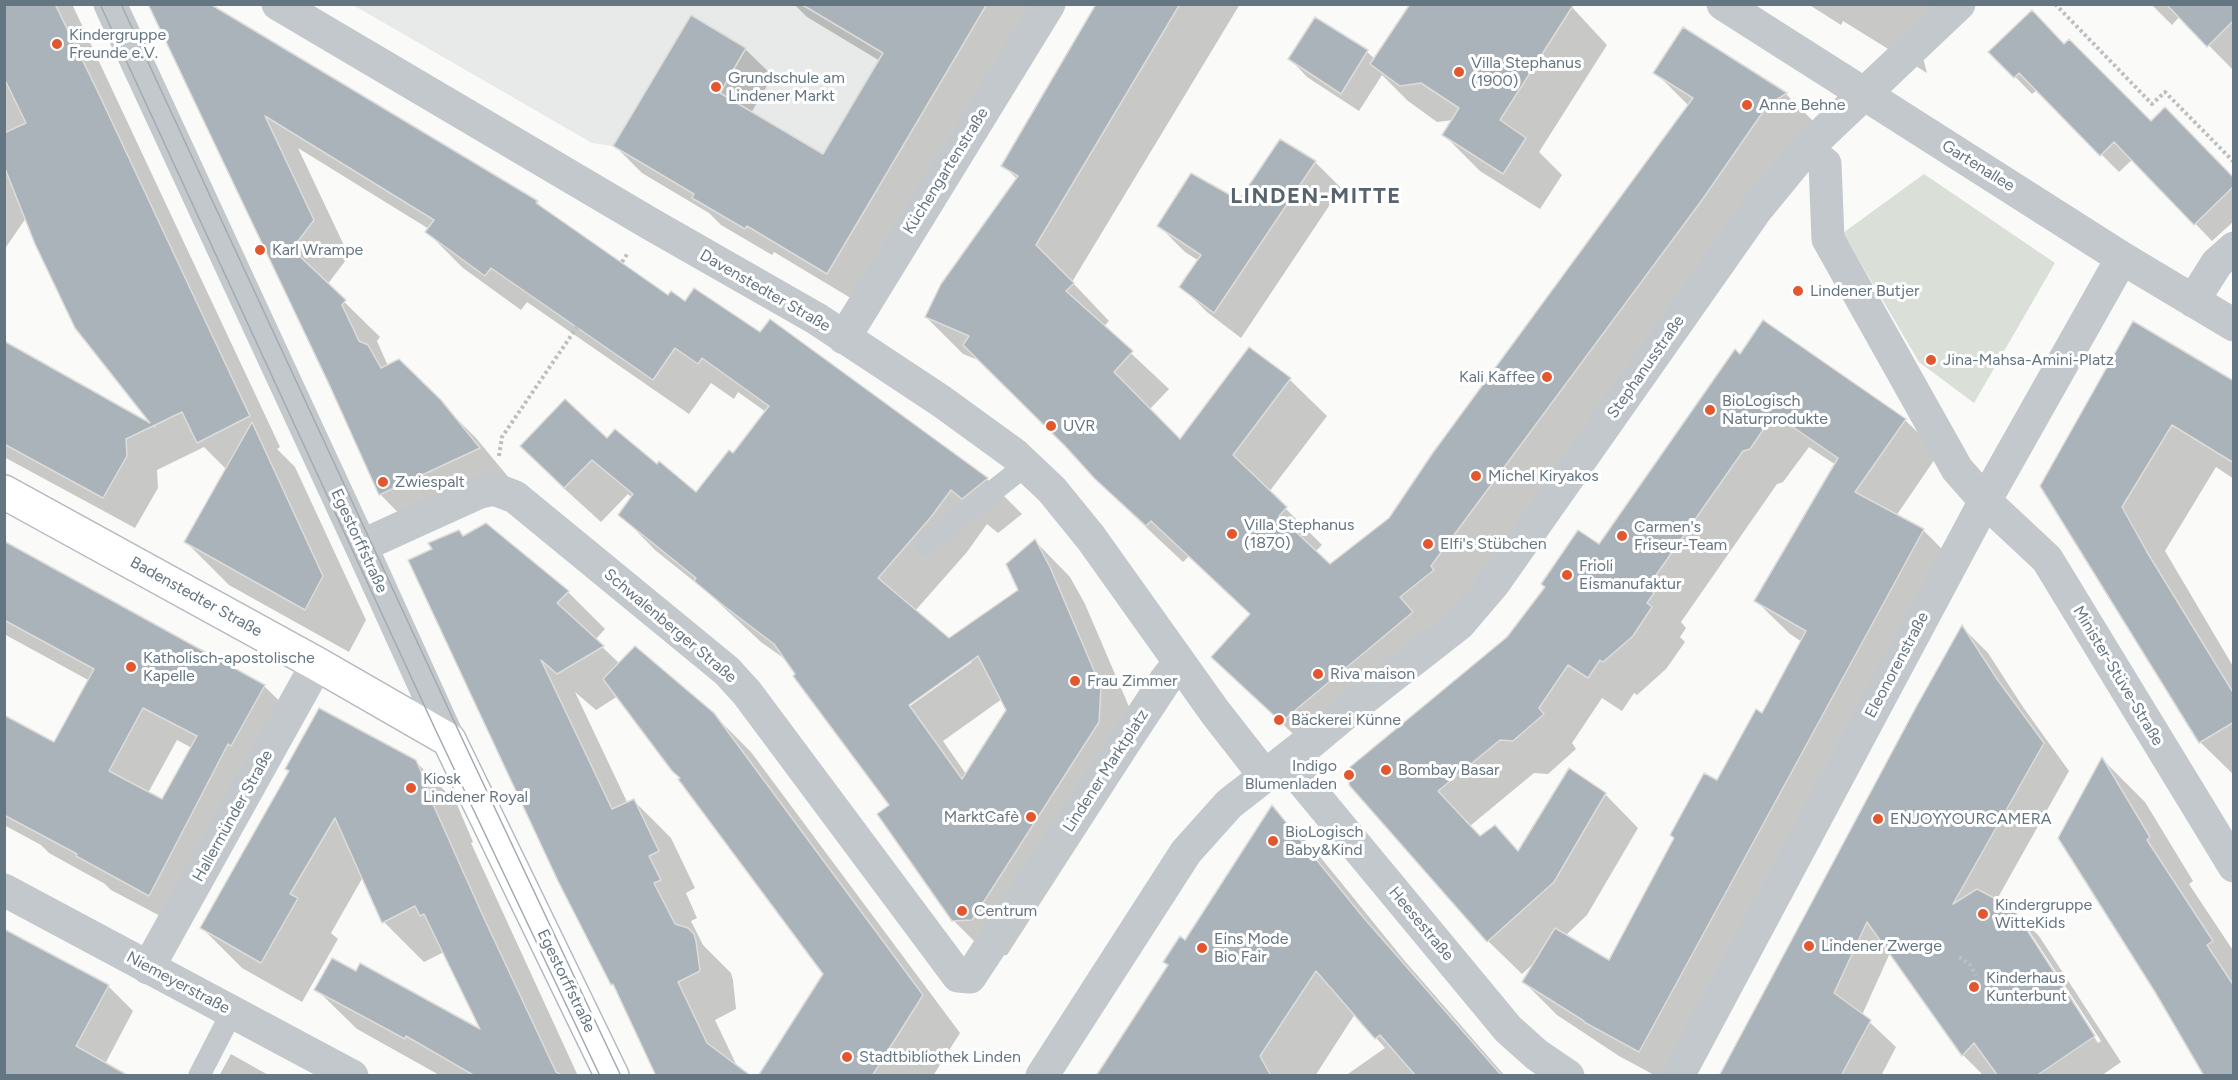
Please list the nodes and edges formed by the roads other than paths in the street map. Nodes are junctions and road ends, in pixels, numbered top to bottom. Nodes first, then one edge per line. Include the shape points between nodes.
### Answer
1 (110, 4) edge
2 (278, 4) edge
3 (1049, 4) edge
4 (1723, 4) edge
5 (1959, 4) edge
6 (1863, 93) junction
7 (1806, 149) junction
8 (2234, 248) edge
9 (2122, 258) junction
10 (2193, 301) junction
11 (2234, 325) edge
12 (844, 338) junction
13 (1026, 465) junction
14 (4, 492) edge
15 (1985, 501) junction
16 (925, 544) dead end
17 (361, 546) junction
18 (1179, 663) junction
19 (317, 664) junction
20 (449, 740) junction
21 (1275, 768) junction
22 (2234, 866) edge
23 (4, 890) edge
24 (949, 966) joint
25 (148, 968) junction
26 (232, 1012) junction
27 (198, 1076) edge
28 (352, 1076) edge
29 (612, 1076) edge
30 (1042, 1076) edge
31 (1568, 1076) edge
32 (1678, 1076) edge

1 - 17 street, Egestorffstraße
2 - 12 street, Davenstedter Straße
3 - 12 street, Küchengartenstraße
4 - 6 street, Gartenallee
5 - 6 street, Stephanusstraße
6 - 7 street, Stephanusstraße
6 - 9 street, Gartenallee
7 - 15 street via 1824,164 1828,239 1957,469
7 - 21 street, Stephanusstraße via 1756,210 1494,583 1459,624
8 - 10 street via 2217,263
9 - 10 street, Gartenallee
9 - 15 street, Eleonorenstraße
10 - 11 street, Gartenallee
12 - 13 street, Davenstedter Straße via 941,401
13 - 16 lane
13 - 18 street, Davenstedter Straße via 1091,538
14 - 19 street, Badenstedter Straße
15 - 22 street, Minister-Stüve-Straße via 2048,559
15 - 32 street, Eleonorenstraße
17 - 20 street, Egestorffstraße
17 - 24 street, Schwalenberger Straße via 480,492 495,489 515,498 727,671
18 - 21 street
18 - 24 street, Lindener Marktplatz via 970,977 958,976
19 - 20 street, Badenstedter Straße
19 - 25 street, Hallermünder Straße
20 - 29 street, Egestorffstraße
21 - 30 street via 1228,804 1186,852
21 - 31 street, Heesestraße via 1508,1029
23 - 25 street, Niemeyerstraße
25 - 26 street, Niemeyerstraße
26 - 27 lane
26 - 28 street, Niemeyerstraße

